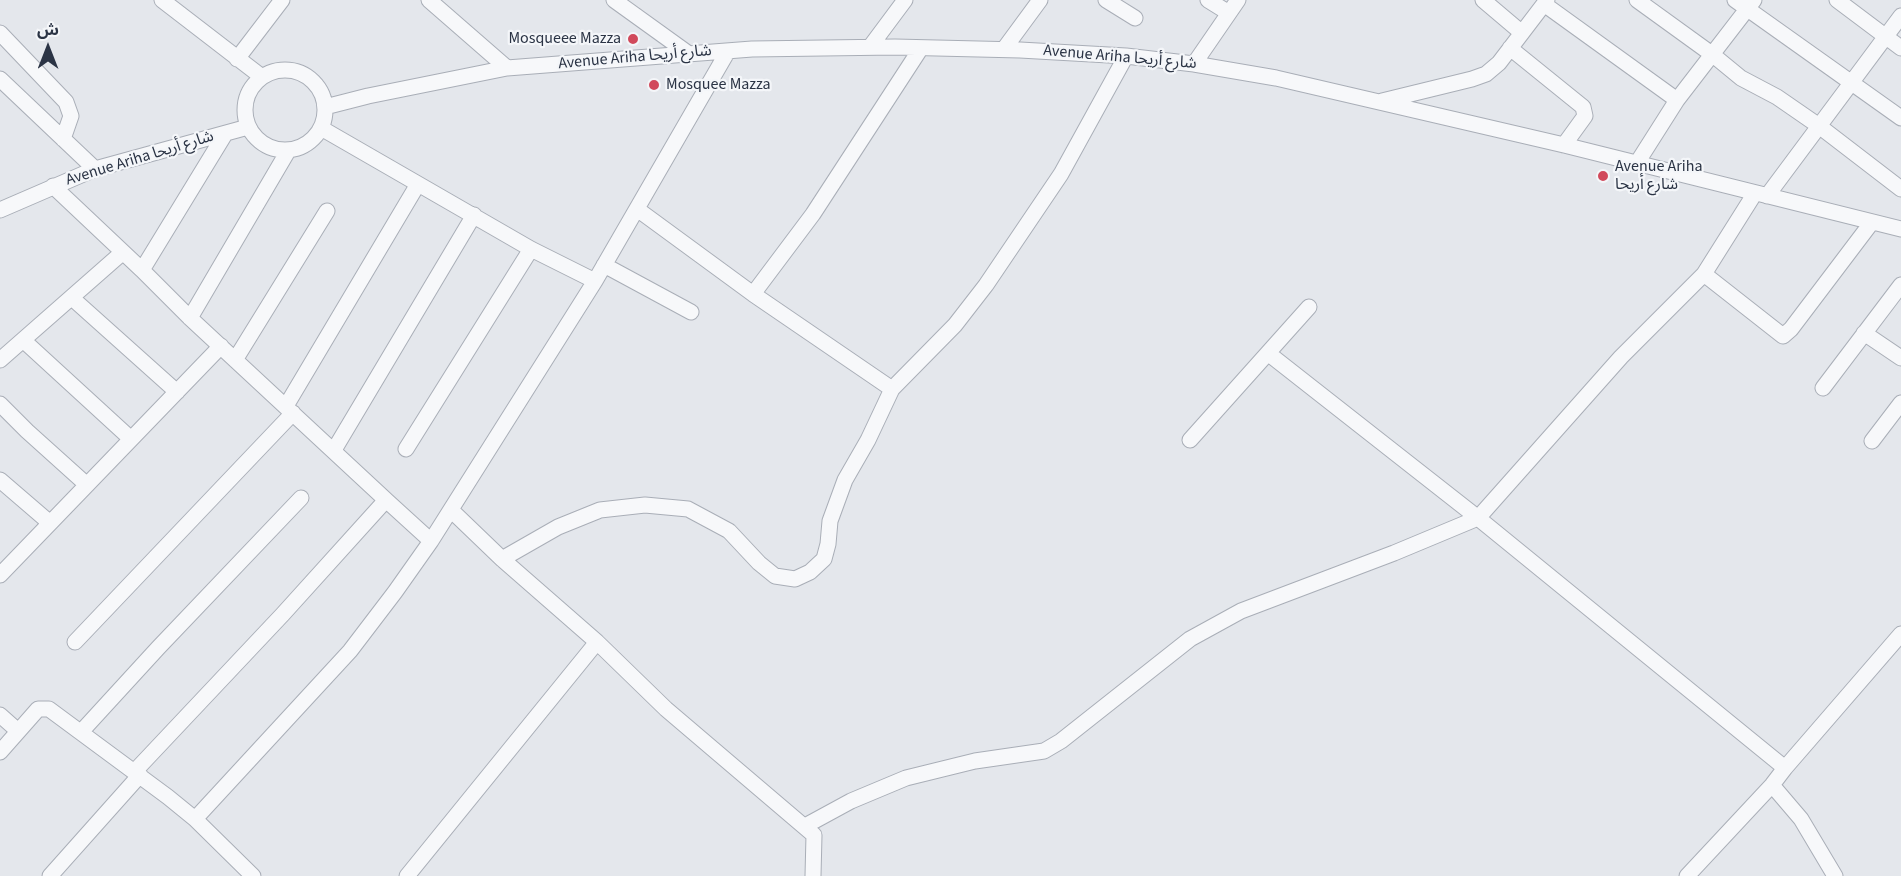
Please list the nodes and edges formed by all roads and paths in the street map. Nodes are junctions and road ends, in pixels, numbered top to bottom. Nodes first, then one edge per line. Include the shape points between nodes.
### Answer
1 (162, 0) edge
2 (429, 0) edge
3 (614, 0) edge
4 (905, 0) edge
5 (1040, 0) edge
6 (1106, 0) edge
7 (1208, 0) edge
8 (1482, 0) edge
9 (1637, 0) edge
10 (1837, 0) edge
11 (277, 2) edge
12 (1546, 2) edge
13 (1745, 3) edge
14 (1234, 6) edge
15 (1901, 16) edge
16 (1135, 18) dead end
17 (0, 33) edge
18 (1522, 33) junction
19 (1885, 36) junction
20 (870, 47) junction
21 (921, 48) junction
22 (1510, 48) junction
23 (1901, 48) edge
24 (1004, 49) junction
25 (728, 51) junction
26 (689, 54) junction
27 (1713, 55) junction
28 (1126, 56) junction
29 (237, 59) junction
30 (1194, 64) junction
31 (507, 68) junction
32 (261, 77) junction
33 (0, 79) edge
34 (1851, 82) junction
35 (1677, 100) junction
36 (1379, 101) junction
37 (326, 107) junction
38 (1901, 118) edge
39 (1819, 126) junction
40 (248, 127) junction
41 (321, 128) junction
42 (225, 134) junction
43 (63, 139) junction
44 (1564, 145) junction
45 (288, 151) junction
46 (1637, 163) junction
47 (95, 169) junction
48 (418, 184) junction
49 (53, 186) junction
50 (1901, 189) edge
51 (1761, 194) junction
52 (637, 209) junction
53 (0, 210) edge
54 (327, 211) dead end
55 (474, 215) junction
56 (1872, 222) junction
57 (1901, 229) edge
58 (531, 249) junction
59 (123, 252) junction
60 (604, 265) junction
61 (142, 270) junction
62 (1704, 274) junction
63 (595, 281) junction
64 (1900, 289) edge
65 (753, 294) junction
66 (72, 297) junction
67 (1309, 307) dead end
68 (691, 312) dead end
69 (190, 318) junction
70 (1864, 333) junction
71 (23, 340) junction
72 (220, 346) junction
73 (1269, 354) junction
74 (2, 355) edge
75 (1901, 358) edge
76 (236, 360) junction
77 (1823, 388) dead end
78 (892, 389) junction
79 (177, 392) junction
80 (1901, 403) edge
81 (0, 405) edge
82 (290, 410) junction
83 (131, 440) junction
84 (1190, 440) dead end
85 (1872, 441) dead end
86 (406, 449) dead end
87 (334, 450) junction
88 (0, 480) edge
89 (87, 485) junction
90 (301, 498) dead end
91 (386, 500) junction
92 (451, 510) junction
93 (1478, 518) junction
94 (50, 523) junction
95 (431, 541) junction
96 (502, 559) junction
97 (2, 569) edge
98 (1901, 634) edge
99 (75, 642) dead end
100 (597, 642) junction
101 (0, 715) edge
102 (18, 731) junction
103 (81, 732) junction
104 (0, 752) edge
105 (1785, 768) junction
106 (137, 773) junction
107 (1772, 785) junction
108 (195, 819) junction
109 (805, 826) junction
110 (50, 876) edge
111 (253, 876) edge
112 (407, 876) edge
113 (813, 876) edge
114 (1687, 876) edge
115 (1835, 876) edge

1 - 29 street
2 - 31 street
3 - 26 street
4 - 20 street
5 - 24 street
6 - 16 street
7 - 14 street
8 - 18 street
9 - 27 street
10 - 19 street
11 - 29 street
12 - 18 street
12 - 35 street
13 - 27 street
13 - 34 street
14 - 30 street
15 - 19 street
17 - 43 street via 66,102 70,116
18 - 22 street
19 - 23 street
19 - 34 street
20 - 21 street, Avenue Ariha شارع أريحا
20 - 25 street, Avenue Ariha شارع أريحا
21 - 24 street, Avenue Ariha شارع أريحا
21 - 65 street via 813,214
22 - 36 street via 1499,63 1479,77
22 - 44 street via 1583,107 1585,116
24 - 28 street, Avenue Ariha شارع أريحا
25 - 26 street, Avenue Ariha شارع أريحا
25 - 52 street
26 - 31 street, Avenue Ariha شارع أريحا
27 - 35 street
27 - 39 street via 1741,78
28 - 30 street, Avenue Ariha شارع أريحا
28 - 78 street via 1061,174 986,285 955,325
29 - 32 street
30 - 36 street, Avenue Ariha شارع أريحا
31 - 37 street, Avenue Ariha شارع أريحا
32 - 37 street via 284,70 307,77 320,90
32 - 40 street via 247,94
33 - 43 street
34 - 38 street
34 - 39 street
35 - 46 street
36 - 44 street, Avenue Ariha شارع أريحا
37 - 41 street
39 - 50 street
39 - 51 street
40 - 42 street, Avenue Ariha شارع أريحا
40 - 45 street via 264,145
41 - 45 street via 313,140
41 - 48 street
42 - 47 street, Avenue Ariha شارع أريحا
42 - 61 street
43 - 47 street
44 - 46 street, Avenue Ariha شارع أريحا
45 - 69 street
46 - 51 street, Avenue Ariha شارع أريحا
47 - 49 street, Avenue Ariha شارع أريحا
48 - 55 street
48 - 82 street
49 - 53 street, Avenue Ariha شارع أريحا
49 - 59 street
51 - 56 street, Avenue Ariha شارع أريحا
51 - 62 street
52 - 60 street
52 - 65 street
54 - 76 street
55 - 58 street
55 - 87 street
56 - 57 street, Avenue Ariha شارع أريحا
56 - 62 street via 1783,336
58 - 63 street
58 - 86 street
59 - 61 street
59 - 66 street
60 - 63 street
60 - 68 street
61 - 69 street
62 - 93 street via 1622,357
63 - 92 street
64 - 70 street
65 - 78 street
66 - 71 street
66 - 79 street
67 - 73 street
69 - 72 street
70 - 75 street
70 - 77 street
71 - 74 street
71 - 83 street
72 - 76 street
72 - 79 street
73 - 84 street
73 - 93 street
76 - 82 street
78 - 96 street via 845,480 830,521 824,559 795,579 775,576 729,531 688,509 645,505 600,510 558,527
79 - 83 street
80 - 85 street
81 - 89 street
82 - 87 street
82 - 99 street
83 - 89 street
87 - 91 street
88 - 94 street
89 - 94 street
90 - 103 street
91 - 95 street
91 - 106 street
92 - 95 street
92 - 96 street
93 - 105 street
93 - 109 street via 1241,611 1190,639 1044,751 975,761 906,778
94 - 97 street
95 - 108 street via 350,651
96 - 100 street
98 - 105 street
100 - 109 street via 666,709
100 - 112 street
101 - 102 street
102 - 103 street via 38,709 45,708
102 - 104 street
103 - 106 street
105 - 107 street
106 - 108 street
106 - 110 street
107 - 114 street
107 - 115 street via 1801,819
108 - 111 street
109 - 113 street via 816,839

